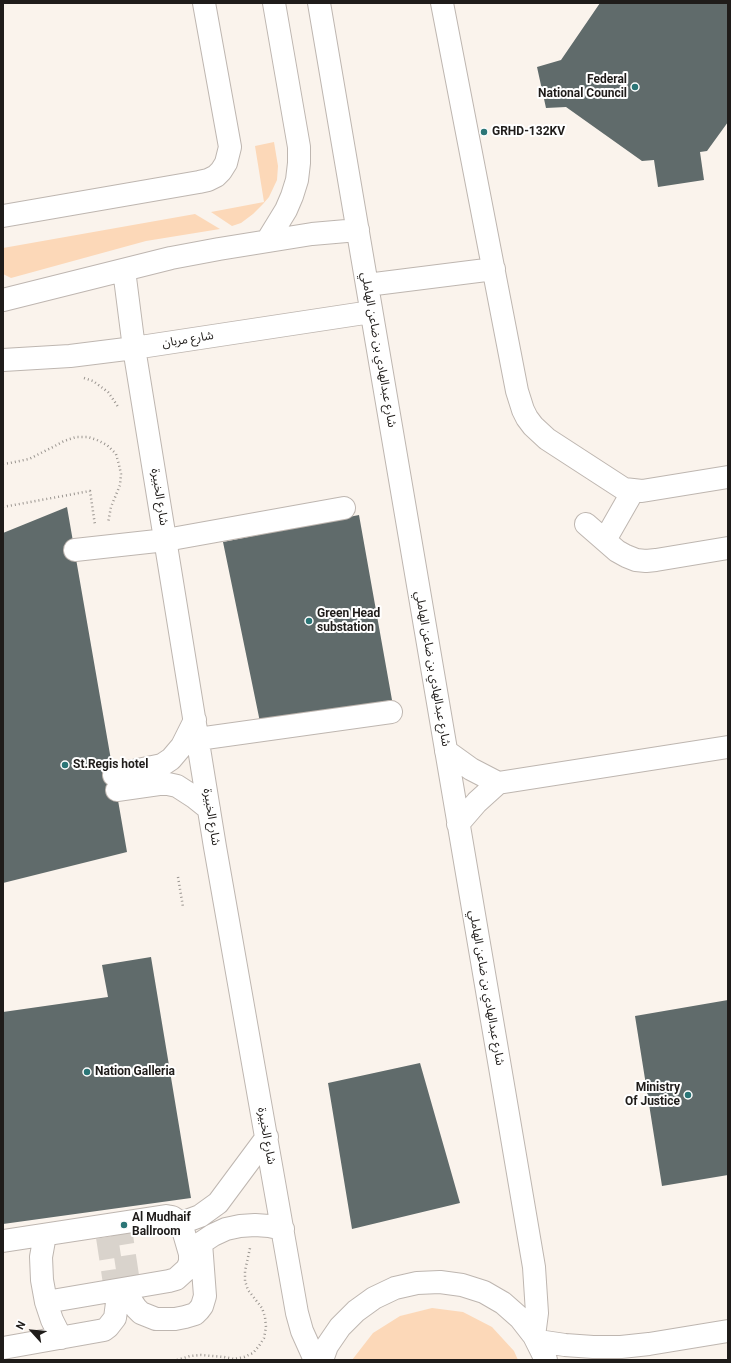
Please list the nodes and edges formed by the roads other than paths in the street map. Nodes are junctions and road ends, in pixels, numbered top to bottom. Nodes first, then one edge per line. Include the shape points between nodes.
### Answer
1 (204, 3) edge
2 (274, 3) edge
3 (319, 3) edge
4 (442, 3) edge
5 (3, 216) edge
6 (358, 230) junction
7 (267, 240) junction
8 (494, 269) junction
9 (124, 270) junction
10 (367, 286) junction
11 (3, 300) edge
12 (371, 312) junction
13 (134, 348) junction
14 (3, 360) edge
15 (728, 477) edge
16 (633, 491) junction
17 (344, 508) dead end
18 (586, 524) dead end
19 (166, 540) junction
20 (605, 540) junction
21 (728, 548) edge
22 (75, 550) dead end
23 (391, 712) dead end
24 (196, 729) junction
25 (728, 747) edge
26 (446, 751) junction
27 (498, 783) junction
28 (209, 809) junction
29 (458, 824) junction
30 (266, 1137) junction
31 (181, 1223) junction
32 (283, 1229) junction
33 (45, 1235) junction
34 (3, 1241) edge
35 (196, 1249) junction
36 (46, 1302) junction
37 (728, 1332) edge
38 (61, 1338) junction
39 (536, 1338) junction
40 (3, 1348) edge
41 (315, 1360) edge
42 (322, 1360) edge
43 (546, 1360) edge

1 - 5 street via 230,147 226,163 221,170 212,178 200,182
2 - 7 street via 299,147 297,180 292,196
3 - 6 street, شارع عبدالهادي بن ضاعن الهاملي
4 - 8 street
6 - 7 street
6 - 10 street, شارع عبدالهادي بن ضاعن الهاملي
7 - 9 street via 171,258
8 - 10 street
8 - 16 street via 518,391 527,418 547,439 616,485
9 - 11 street
9 - 13 street, شارع الخبيرة
10 - 12 street, شارع عبدالهادي بن ضاعن الهاملي
12 - 13 street, شارع مربان
12 - 26 street, شارع عبدالهادي بن ضاعن الهاملي
13 - 14 street, شارع مربان via 70,356
13 - 19 street, شارع الخبيرة
15 - 16 street
16 - 20 street
17 - 19 street
18 - 20 street
19 - 22 street
19 - 24 street, شارع الخبيرة
20 - 21 street via 626,556 646,561
23 - 24 street
24 - 28 street, شارع الخبيرة
24 - 28 street via 171,759 162,765 115,782 177,786
25 - 27 street
26 - 27 street via 471,769
26 - 29 street, شارع عبدالهادي بن ضاعن الهاملي
27 - 29 street
28 - 30 street, شارع الخبيرة
29 - 39 street, شارع عبدالهادي بن ضاعن الهاملي via 534,1267
30 - 31 street via 218,1203 200,1216
30 - 32 street, شارع الخبيرة
31 - 33 street via 166,1216
31 - 35 street
32 - 35 street via 255,1225 226,1229 213,1235
32 - 41 street, شارع الخبيرة via 297,1313 302,1332
33 - 34 street
33 - 36 street via 41,1257
35 - 36 street via 187,1269 169,1281
35 - 38 street via 206,1296 199,1310 185,1317 156,1319 124,1303 112,1323 104,1330
36 - 38 street
37 - 39 street via 621,1347 586,1347
38 - 40 street
39 - 42 street via 520,1318 484,1292 440,1282 417,1283 395,1288 374,1298 356,1311 340,1327 327,1346
39 - 43 street

